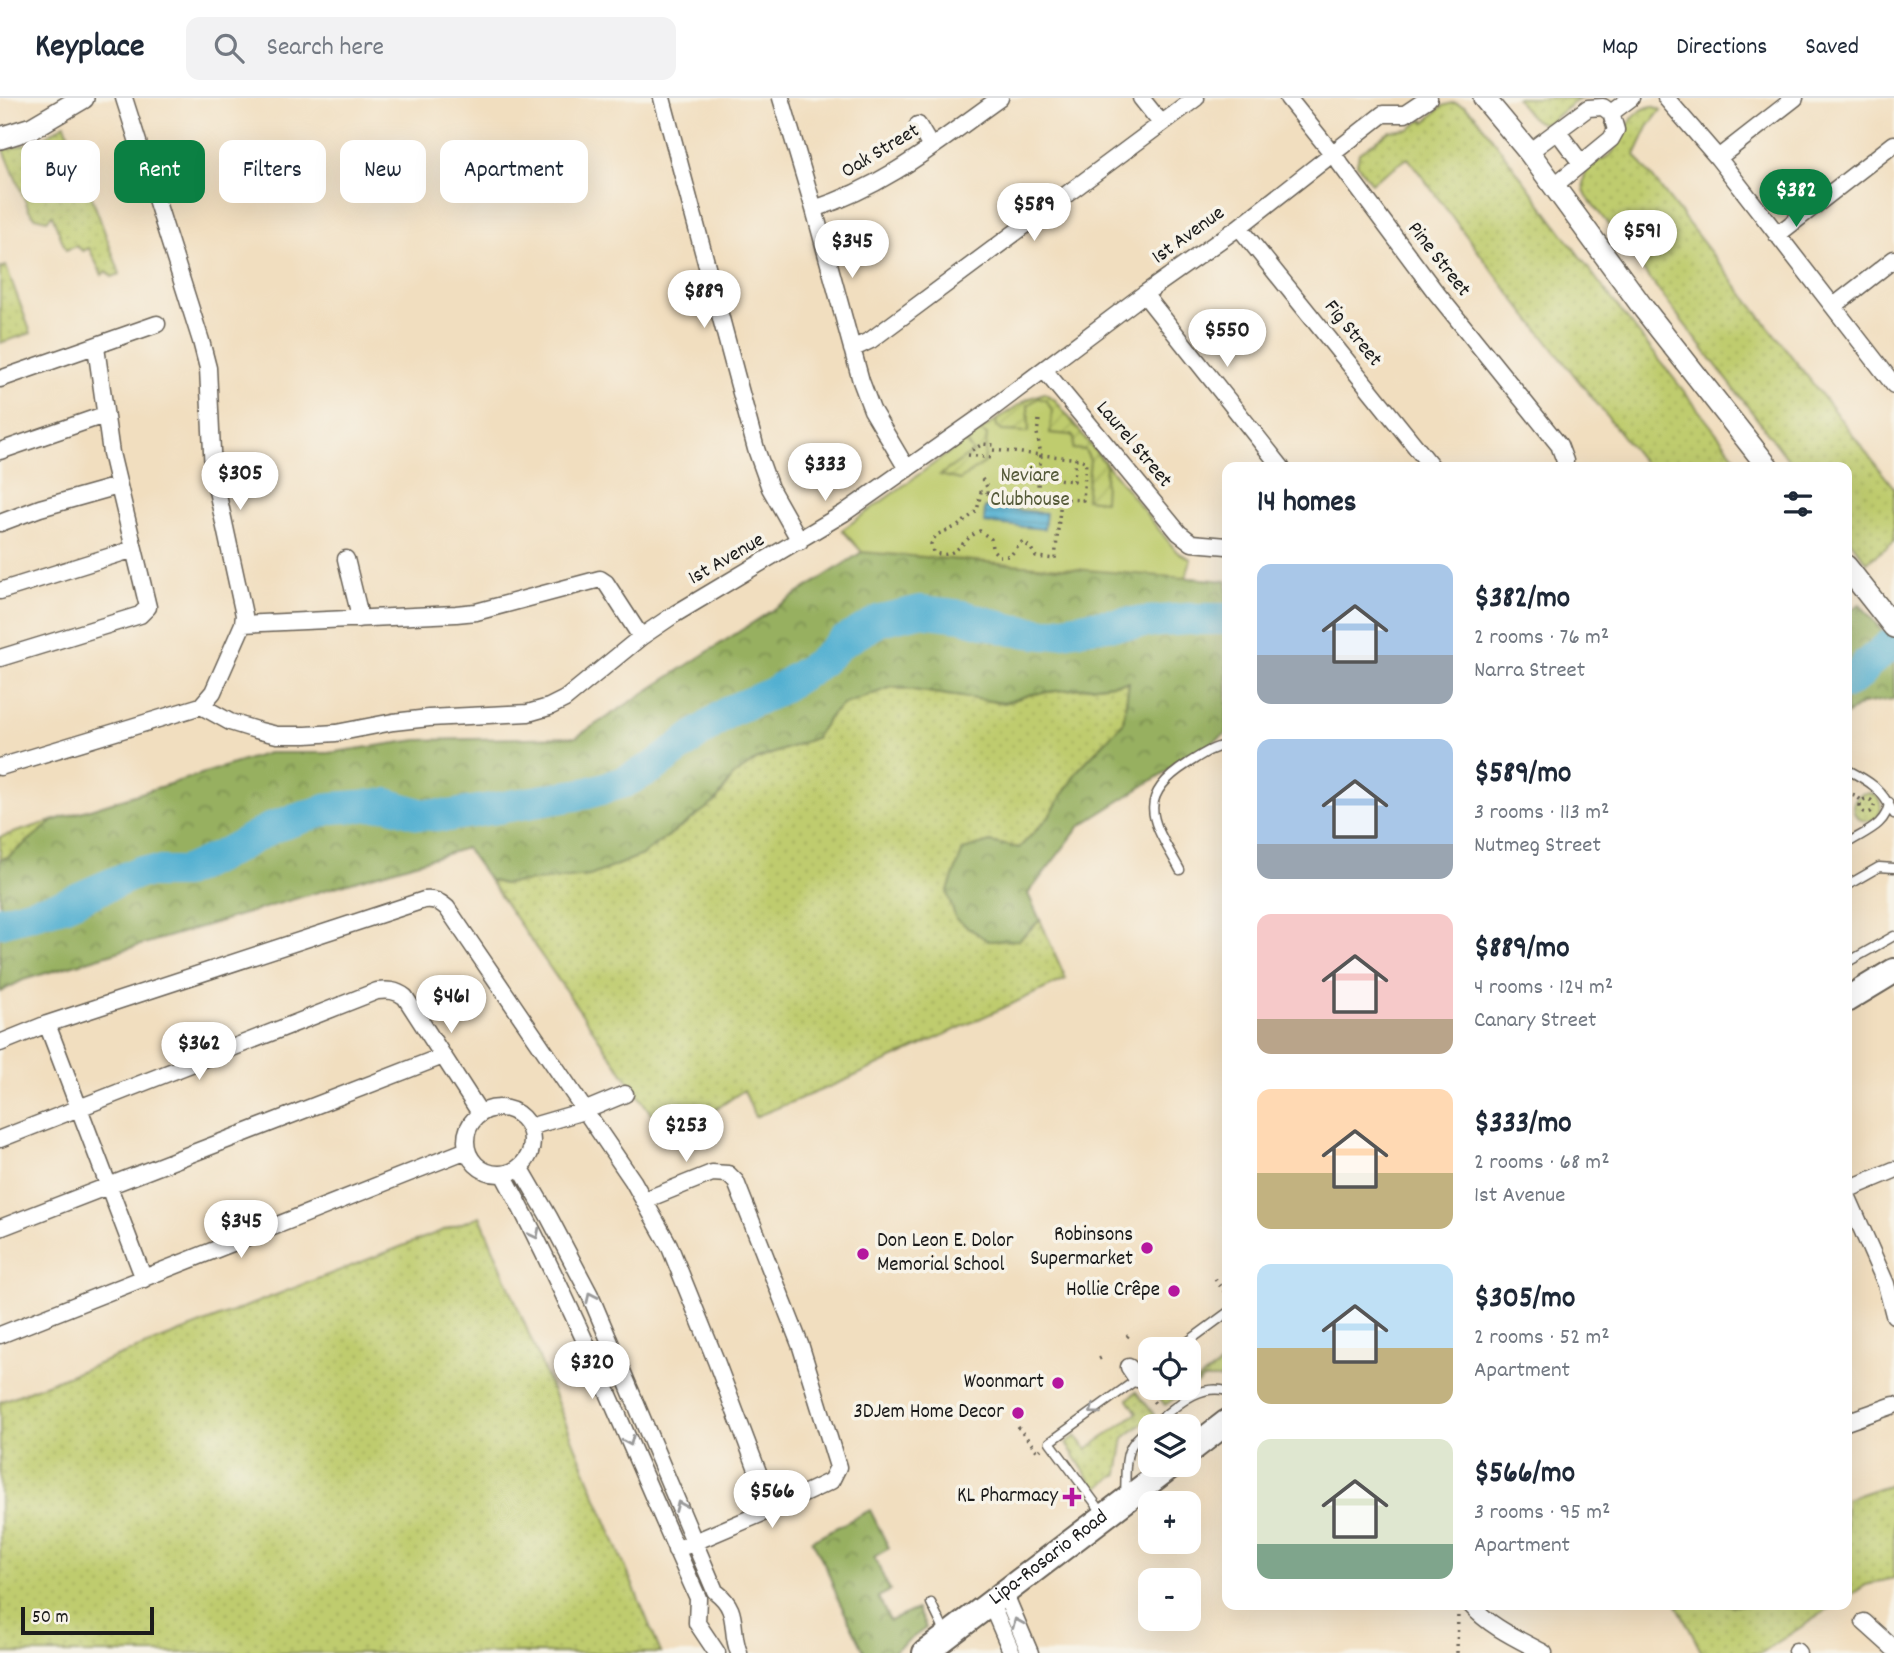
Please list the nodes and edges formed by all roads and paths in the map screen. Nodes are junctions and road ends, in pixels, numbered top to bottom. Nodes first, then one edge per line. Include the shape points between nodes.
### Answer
1 (83, 98) edge
2 (124, 98) edge
3 (662, 98) edge
4 (781, 98) edge
5 (1000, 98) edge
6 (1141, 98) edge
7 (1196, 98) edge
8 (1288, 98) edge
9 (1388, 98) edge
10 (1429, 98) edge
11 (1484, 98) edge
12 (1631, 98) edge
13 (1666, 98) edge
14 (1795, 98) edge
15 (1611, 113) junction
16 (1383, 114) junction
17 (1161, 123) junction
18 (918, 125) dead end
19 (1557, 131) junction
20 (0, 138) edge
21 (1894, 144) edge
22 (931, 147) junction
23 (1529, 152) junction
24 (1332, 153) junction
25 (1718, 159) junction
26 (1581, 163) junction
27 (1555, 185) junction
28 (814, 209) junction
29 (1239, 227) junction
30 (1777, 235) junction
31 (1894, 259) edge
32 (1144, 294) junction
33 (1834, 306) junction
34 (158, 324) dead end
35 (96, 347) junction
36 (852, 349) junction
37 (1045, 371) junction
38 (0, 379) edge
39 (1892, 379) edge
40 (104, 415) junction
41 (1038, 420) dead end
42 (972, 450) dead end
43 (0, 451) edge
44 (968, 455) dead end
45 (1041, 455) junction
46 (993, 458) dead end
47 (1076, 458) junction
48 (1278, 462) edge
49 (1428, 462) edge
50 (1565, 462) edge
51 (1765, 462) edge
52 (907, 469) junction
53 (1038, 477) junction
54 (982, 479) dead end
55 (118, 486) junction
56 (987, 493) junction
57 (1037, 496) junction
58 (1061, 499) junction
59 (0, 523) edge
60 (800, 541) junction
61 (1222, 546) edge
62 (134, 549) junction
63 (346, 559) dead end
64 (1852, 574) edge
65 (0, 591) edge
66 (358, 619) junction
67 (243, 624) junction
68 (1894, 627) edge
69 (641, 637) junction
70 (0, 658) edge
71 (201, 706) junction
72 (1222, 747) edge
73 (0, 767) edge
74 (1852, 772) edge
75 (1857, 774) junction
76 (1852, 775) edge
77 (1852, 794) edge
78 (1862, 801) junction
79 (1889, 802) junction
80 (1894, 814) edge
81 (1852, 836) edge
82 (1894, 868) edge
83 (1180, 870) dead end
84 (1852, 883) edge
85 (1894, 936) edge
86 (1852, 960) edge
87 (1894, 971) edge
88 (1852, 996) edge
89 (47, 1024) junction
90 (0, 1043) edge
91 (443, 1056) junction
92 (625, 1094) dead end
93 (80, 1107) junction
94 (584, 1111) junction
95 (480, 1113) junction
96 (529, 1127) junction
97 (0, 1139) edge
98 (467, 1150) junction
99 (520, 1167) junction
100 (1894, 1170) edge
101 (503, 1174) junction
102 (110, 1185) junction
103 (1852, 1188) edge
104 (645, 1200) junction
105 (1852, 1205) edge
106 (0, 1228) edge
107 (144, 1279) junction
108 (1215, 1279) dead end
109 (1222, 1288) edge
110 (1894, 1315) edge
111 (1222, 1318) edge
112 (0, 1335) edge
113 (1195, 1337) edge
114 (1138, 1373) edge
115 (1222, 1390) edge
116 (1894, 1405) edge
117 (1167, 1414) edge
118 (1852, 1420) edge
119 (1222, 1426) edge
120 (1018, 1427) dead end
121 (1138, 1437) edge
122 (1050, 1442) junction
123 (1201, 1442) edge
124 (1156, 1477) edge
125 (1125, 1501) junction
126 (772, 1509) junction
127 (1105, 1517) junction
128 (695, 1542) junction
129 (676, 1550) junction
130 (715, 1591) junction
131 (698, 1598) junction
132 (998, 1599) junction
133 (931, 1603) dead end
134 (1460, 1610) edge
135 (1475, 1610) edge
136 (1864, 1622) dead end
137 (948, 1636) junction
138 (736, 1646) edge
139 (1894, 1649) edge
140 (716, 1650) edge
141 (925, 1653) edge
142 (1012, 1653) edge
143 (1030, 1653) edge
144 (1457, 1653) edge
145 (1544, 1653) edge

1 - 20 street via 32,128
2 - 67 street via 208,368 214,472
3 - 60 street via 756,449
4 - 28 street
5 - 22 street, Oak Street
6 - 17 street
7 - 17 street
8 - 24 street, Pine Street
9 - 16 street
10 - 16 street via 1405,114
11 - 23 street
12 - 15 street
13 - 25 street
14 - 25 street
15 - 19 street via 1592,106
15 - 26 street via 1616,130 1611,139
16 - 24 street, 1st Avenue
17 - 36 street via 872,340
18 - 22 street
19 - 23 street
19 - 26 street
21 - 30 street
22 - 28 street, Oak Street via 889,177
23 - 27 street
24 - 29 street, 1st Avenue
24 - 50 street, Pine Street via 1434,290 1559,445
25 - 30 street
26 - 27 street
27 - 51 street via 1644,309
28 - 36 street
29 - 32 street, 1st Avenue
29 - 49 street, Fig Street
30 - 33 street
31 - 33 street
32 - 37 street, 1st Avenue
32 - 48 street
33 - 39 street
34 - 35 street
35 - 38 street
35 - 40 street
36 - 52 street via 872,410
37 - 52 street, 1st Avenue
37 - 61 street, Laurel Street via 1179,533 1192,543
40 - 43 street
40 - 55 street
41 - 45 path
42 - 45 path via 983,444
44 - 46 path
45 - 47 path
45 - 53 path
47 - 53 path via 1074,481
47 - 58 path via 1084,459 1087,467 1083,500
52 - 60 street, 1st Avenue
53 - 57 path
54 - 56 path
55 - 59 street
55 - 62 street
56 - 57 path
56 - 58 path via 981,492 979,507 971,516 934,538 933,552 945,555 956,551 980,531 991,539 999,556 1010,556 1022,542 1036,557 1055,559
57 - 58 path
60 - 69 street, 1st Avenue
62 - 65 street
62 - 70 street via 148,600 145,612
63 - 66 street
64 - 68 street
66 - 67 street
66 - 69 street via 476,612 600,579
67 - 71 street via 213,692
69 - 71 street, 1st Avenue via 565,699 528,713 429,718 336,733 277,735 230,722
71 - 73 street
72 - 83 lane via 1209,750 1171,774 1156,793 1155,824
74 - 75 lane
75 - 76 lane
75 - 79 lane
77 - 78 path
78 - 78 path via 1863,812 1872,812 1872,801
79 - 80 lane
79 - 81 lane via 1884,820
82 - 84 lane via 1879,867
85 - 86 lane
87 - 88 main road
89 - 90 street
89 - 93 street
89 - 94 street via 430,899 447,908
91 - 93 street via 405,997 394,991 377,991
91 - 95 street
91 - 102 street
92 - 94 street
93 - 97 street
93 - 102 street
94 - 96 street
94 - 104 street
95 - 96 street via 508,1108
95 - 98 street via 467,1133
96 - 99 street via 532,1144
98 - 101 street via 485,1171
98 - 107 street
99 - 101 street
128 -> 99 street via 590,1295
100 - 103 street
101 -> 129 street via 568,1303
102 - 106 street
102 - 107 street
104 - 126 street via 674,1258
104 - 126 street via 712,1172 728,1174 736,1182 801,1347 838,1467 831,1481
105 - 110 street via 1886,1284
107 - 112 street
108 - 109 path
111 - 113 lane
114 -> 122 lane
115 - 117 lane via 1199,1391
116 - 118 street
119 - 123 main road
120 - 122 path via 1038,1452
121 - 125 lane via 1129,1447
122 - 127 lane
124 - 125 main road, Lipa-Rosario Road
125 - 127 main road, Lipa-Rosario Road
126 - 128 street
127 - 132 main road, Lipa-Rosario Road
128 - 129 street
128 - 130 street
129 - 131 street
130 - 131 street
130 - 138 street via 732,1610
131 - 140 street via 697,1623
132 - 137 main road, Lipa-Rosario Road
132 - 142 street
143 -> 132 street
133 - 137 lane
134 - 144 path
135 - 145 street
136 - 139 street
137 - 141 main road, Lipa-Rosario Road
138 - 140 street

